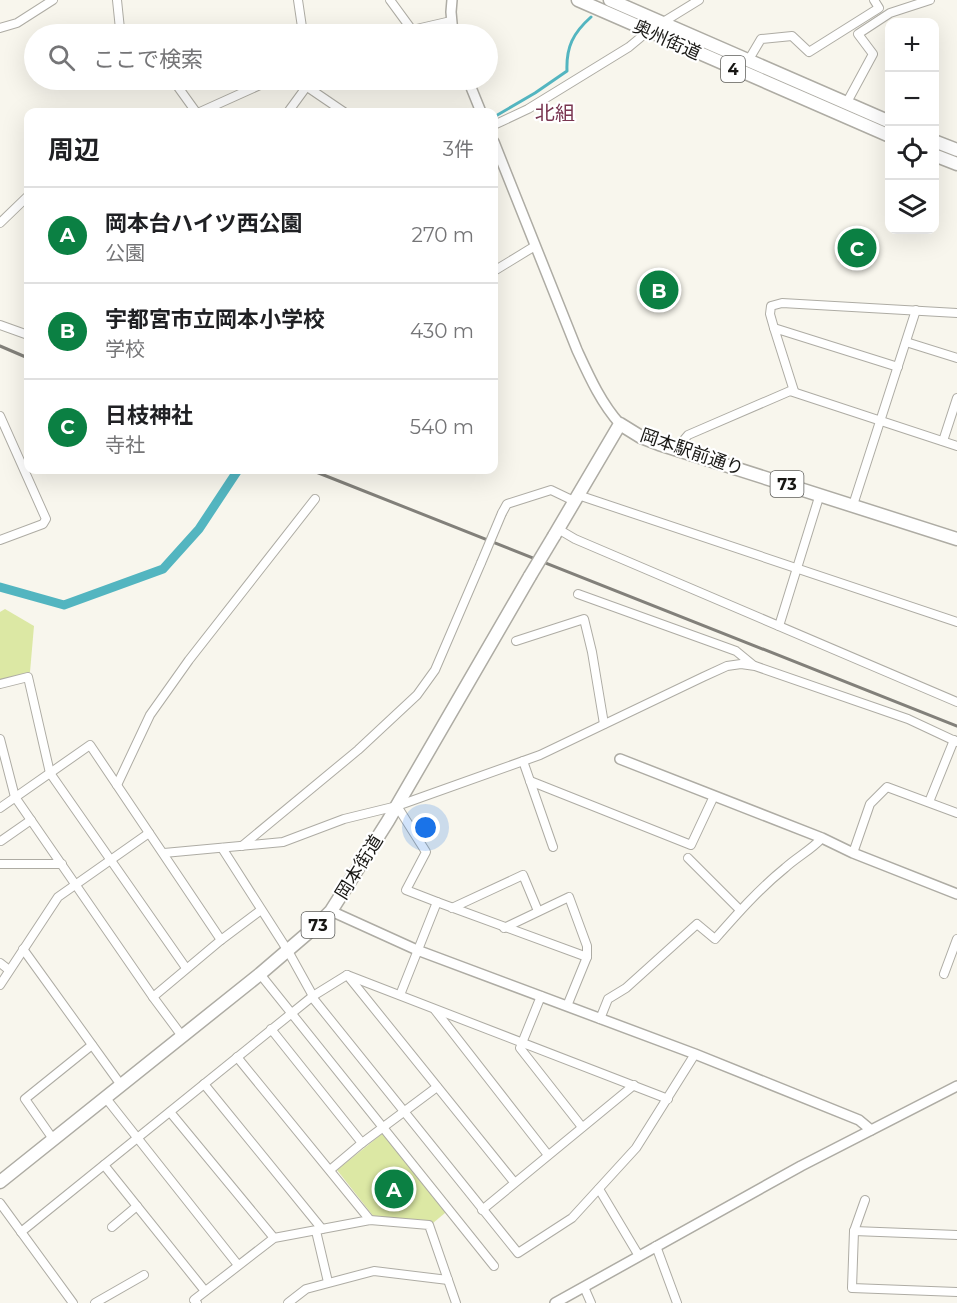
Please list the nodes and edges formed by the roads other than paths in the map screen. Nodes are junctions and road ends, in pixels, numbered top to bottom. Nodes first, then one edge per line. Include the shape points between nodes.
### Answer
1 (53, 0) edge
2 (117, 0) edge
3 (298, 0) edge
4 (390, 0) edge
5 (452, 0) edge
6 (578, 0) edge
7 (610, 0) edge
8 (699, 0) edge
9 (874, 0) edge
10 (930, 0) edge
11 (451, 21) junction
12 (119, 24) edge
13 (302, 24) edge
14 (408, 24) edge
15 (438, 24) edge
16 (451, 24) edge
17 (662, 24) junction
18 (0, 28) edge
19 (647, 32) junction
20 (748, 61) junction
21 (181, 90) edge
22 (248, 90) edge
23 (304, 90) edge
24 (313, 90) edge
25 (472, 90) edge
26 (846, 104) junction
27 (195, 108) edge
28 (207, 108) edge
29 (291, 108) edge
30 (338, 108) edge
31 (479, 108) edge
32 (885, 120) edge
33 (498, 123) edge
34 (885, 134) edge
35 (939, 143) edge
36 (957, 150) edge
37 (498, 152) edge
38 (939, 157) edge
39 (957, 164) edge
40 (24, 200) edge
41 (0, 223) edge
42 (535, 246) junction
43 (498, 269) edge
44 (916, 310) junction
45 (957, 313) edge
46 (0, 325) edge
47 (774, 328) junction
48 (24, 334) edge
49 (906, 342) junction
50 (957, 358) edge
51 (898, 367) junction
52 (794, 392) junction
53 (957, 398) edge
54 (0, 416) edge
55 (880, 420) junction
56 (620, 424) junction
57 (943, 441) junction
58 (957, 446) edge
59 (676, 449) junction
60 (24, 470) edge
61 (26, 474) edge
62 (820, 494) junction
63 (576, 498) junction
64 (315, 499) dead end
65 (853, 505) junction
66 (556, 533) junction
67 (957, 539) edge
68 (0, 540) edge
69 (795, 569) junction
70 (578, 594) dead end
71 (957, 622) edge
72 (779, 626) junction
73 (516, 641) dead end
74 (755, 666) junction
75 (0, 684) edge
76 (957, 702) edge
77 (604, 724) junction
78 (0, 739) edge
79 (955, 741) edge
80 (620, 759) dead end
81 (523, 761) junction
82 (50, 773) junction
83 (530, 781) junction
84 (117, 785) junction
85 (714, 796) junction
86 (15, 797) junction
87 (930, 802) junction
88 (397, 806) junction
89 (0, 808) edge
90 (957, 813) edge
91 (31, 820) junction
92 (149, 833) junction
93 (822, 838) junction
94 (1, 841) edge
95 (242, 846) junction
96 (553, 847) dead end
97 (222, 848) junction
98 (164, 853) junction
99 (853, 853) junction
100 (688, 858) dead end
101 (110, 861) junction
102 (0, 864) edge
103 (62, 864) junction
104 (76, 885) junction
105 (957, 894) edge
106 (437, 902) junction
107 (452, 908) junction
108 (261, 910) junction
109 (538, 910) junction
110 (740, 910) junction
111 (331, 911) junction
112 (504, 928) junction
113 (957, 939) edge
114 (221, 940) junction
115 (23, 949) junction
116 (417, 950) junction
117 (288, 951) junction
118 (587, 957) junction
119 (0, 963) edge
120 (186, 968) junction
121 (9, 970) junction
122 (260, 974) junction
123 (944, 974) dead end
124 (347, 975) junction
125 (0, 985) edge
126 (312, 996) junction
127 (400, 996) junction
128 (541, 996) junction
129 (153, 997) junction
130 (567, 1006) junction
131 (434, 1009) junction
132 (292, 1013) junction
133 (600, 1019) junction
134 (272, 1029) junction
135 (182, 1036) junction
136 (521, 1042) junction
137 (92, 1045) junction
138 (695, 1054) junction
139 (237, 1057) junction
140 (204, 1084) junction
141 (121, 1085) junction
142 (634, 1085) junction
143 (957, 1086) edge
144 (437, 1087) junction
145 (105, 1097) junction
146 (668, 1099) junction
147 (170, 1112) junction
148 (404, 1112) junction
149 (582, 1127) junction
150 (382, 1128) junction
151 (871, 1130) junction
152 (137, 1138) junction
153 (53, 1139) junction
154 (362, 1143) junction
155 (548, 1155) junction
156 (104, 1165) junction
157 (330, 1170) junction
158 (0, 1182) edge
159 (514, 1182) junction
160 (599, 1189) junction
161 (865, 1200) dead end
162 (0, 1203) edge
163 (137, 1206) junction
164 (482, 1210) junction
165 (370, 1220) junction
166 (112, 1227) dead end
167 (319, 1230) junction
168 (854, 1231) junction
169 (21, 1232) junction
170 (957, 1235) edge
171 (273, 1238) junction
172 (656, 1246) junction
173 (639, 1256) junction
174 (238, 1265) junction
175 (494, 1266) dead end
176 (144, 1275) dead end
177 (448, 1280) junction
178 (328, 1282) junction
179 (584, 1287) junction
180 (205, 1292) junction
181 (957, 1292) edge
182 (73, 1303) edge
183 (95, 1303) edge
184 (197, 1303) edge
185 (288, 1303) edge
186 (456, 1303) edge
187 (555, 1303) edge
188 (591, 1303) edge
189 (677, 1303) edge

1 - 18 street via 17,23
2 - 12 street
3 - 13 street
4 - 14 street
5 - 11 street
6 - 19 main road, 奥州街道 / 4
7 - 17 main road, 奥州街道 / 4
8 - 17 street
9 - 20 street via 879,8 809,52 792,36 761,39
10 - 26 street via 890,13 858,34 873,54
11 - 15 street
11 - 16 street
17 - 19 street
17 - 20 main road, 奥州街道 / 4
19 - 33 street via 528,110
19 - 34 main road, 奥州街道 / 4
20 - 26 main road, 奥州街道 / 4
21 - 27 street
22 - 28 street
23 - 29 street
24 - 30 street
25 - 31 street
26 - 32 main road, 奥州街道 / 4
35 - 36 main road
37 - 42 street, 岡本駅前通り
38 - 39 main road
40 - 41 street
42 - 43 street
42 - 56 street, 岡本駅前通り via 591,380
44 - 45 street
44 - 47 street via 782,303 771,306
44 - 49 street
46 - 48 street
47 - 51 street
47 - 52 street
49 - 50 street
49 - 51 street
51 - 55 street
52 - 55 street
52 - 59 street via 786,391 688,435
53 - 57 street
54 - 60 street
55 - 57 street
55 - 65 street
56 - 59 main road, 岡本駅前通り / 73 via 641,437
56 - 63 main road, 73
57 - 58 street
59 - 62 main road, 岡本駅前通り / 73
61 - 68 street via 46,519 43,524
62 - 65 main road, 岡本駅前通り / 73
62 - 69 street
63 - 66 main road, 73
63 - 69 street
63 - 95 street, bridge via 551,490 507,504 435,669 417,695 358,750
64 - 84 street via 150,715
65 - 67 main road, 岡本駅前通り / 73
66 - 72 street
66 - 88 main road, 岡本街道 / 73, bridge
69 - 71 street
69 - 72 street
70 - 74 street via 736,651
72 - 76 street
73 - 77 street via 584,619
74 - 77 street via 727,666
74 - 79 street via 908,719
75 - 82 street via 28,677
77 - 81 street
78 - 86 street
79 - 87 street
80 - 85 street
81 - 83 street
81 - 88 street
82 - 84 street via 90,745
82 - 86 street
82 - 101 street
83 - 85 street via 691,845
83 - 96 street
84 - 92 street
85 - 93 street
86 - 89 street
86 - 91 street
87 - 90 street
87 - 99 street via 887,787 870,804
88 - 95 street via 344,819 283,842
88 - 106 street via 426,852 406,890
88 - 111 main road, 岡本街道 / 73
91 - 94 street
91 - 103 street
92 - 98 street
92 - 101 street
93 - 99 street
93 - 110 street
95 - 97 street
97 - 98 street
97 - 108 street
98 - 114 street
99 - 105 street
100 - 110 street
101 - 104 street
101 - 120 street
102 - 103 street
103 - 104 street
104 - 115 street via 58,897
104 - 129 street
106 - 107 street
106 - 116 street
107 - 109 street via 523,875
107 - 112 street
108 - 114 street
108 - 117 street
109 - 112 street
109 - 118 street via 569,897 587,946
110 - 133 street via 715,939 697,924 626,988 608,999
111 - 116 street
111 - 117 main road, 岡本街道 / 73
112 - 118 street
113 - 123 street
114 - 120 street
115 - 121 street
115 - 137 street
116 - 127 street
116 - 128 street
117 - 122 main road, 岡本街道 / 73
117 - 126 street
118 - 130 street
119 - 121 street
120 - 129 street
121 - 125 street
122 - 132 street
122 - 135 main road, 岡本街道 / 73
124 - 126 street
124 - 127 street
124 - 144 street
126 - 132 street
126 - 148 street
127 - 131 street
128 - 130 street
128 - 136 street
129 - 135 street
130 - 133 street
131 - 136 street
131 - 155 street
132 - 134 street
132 - 150 street
133 - 138 street
134 - 139 street
134 - 154 street
135 - 141 main road, 岡本街道 / 73
136 - 142 street
136 - 149 street via 520,1048
137 - 141 street
137 - 153 street via 25,1099
138 - 146 street
138 - 151 street via 859,1120
139 - 140 street
139 - 157 street
140 - 147 street
140 - 167 street
141 - 145 main road, 岡本街道 / 73
142 - 146 street
142 - 149 street
143 - 151 street
144 - 148 street
144 - 159 street
145 - 152 street
145 - 153 main road, 岡本街道 / 73
146 - 160 street via 636,1148
147 - 152 street
147 - 171 street
148 - 150 street
148 - 164 street
149 - 155 street
150 - 154 street
150 - 175 street
151 - 172 street
152 - 156 street
152 - 174 street
153 - 158 main road, 岡本街道 / 73
154 - 157 street
155 - 159 street
156 - 163 street
156 - 169 street
157 - 165 street
159 - 164 street
160 - 164 street via 572,1218 518,1253
160 - 173 street
161 - 168 street
162 - 169 street
163 - 166 street
163 - 180 street
165 - 167 street
165 - 177 street via 429,1225
167 - 171 street
167 - 178 street
168 - 170 street
168 - 181 street via 852,1288
169 - 182 street
171 - 174 street
172 - 173 street
172 - 189 street
173 - 179 street
174 - 180 street
176 - 183 street
177 - 178 street via 374,1271
177 - 186 street
178 - 185 street via 306,1289
179 - 187 street
179 - 188 street
180 - 184 street via 194,1300

